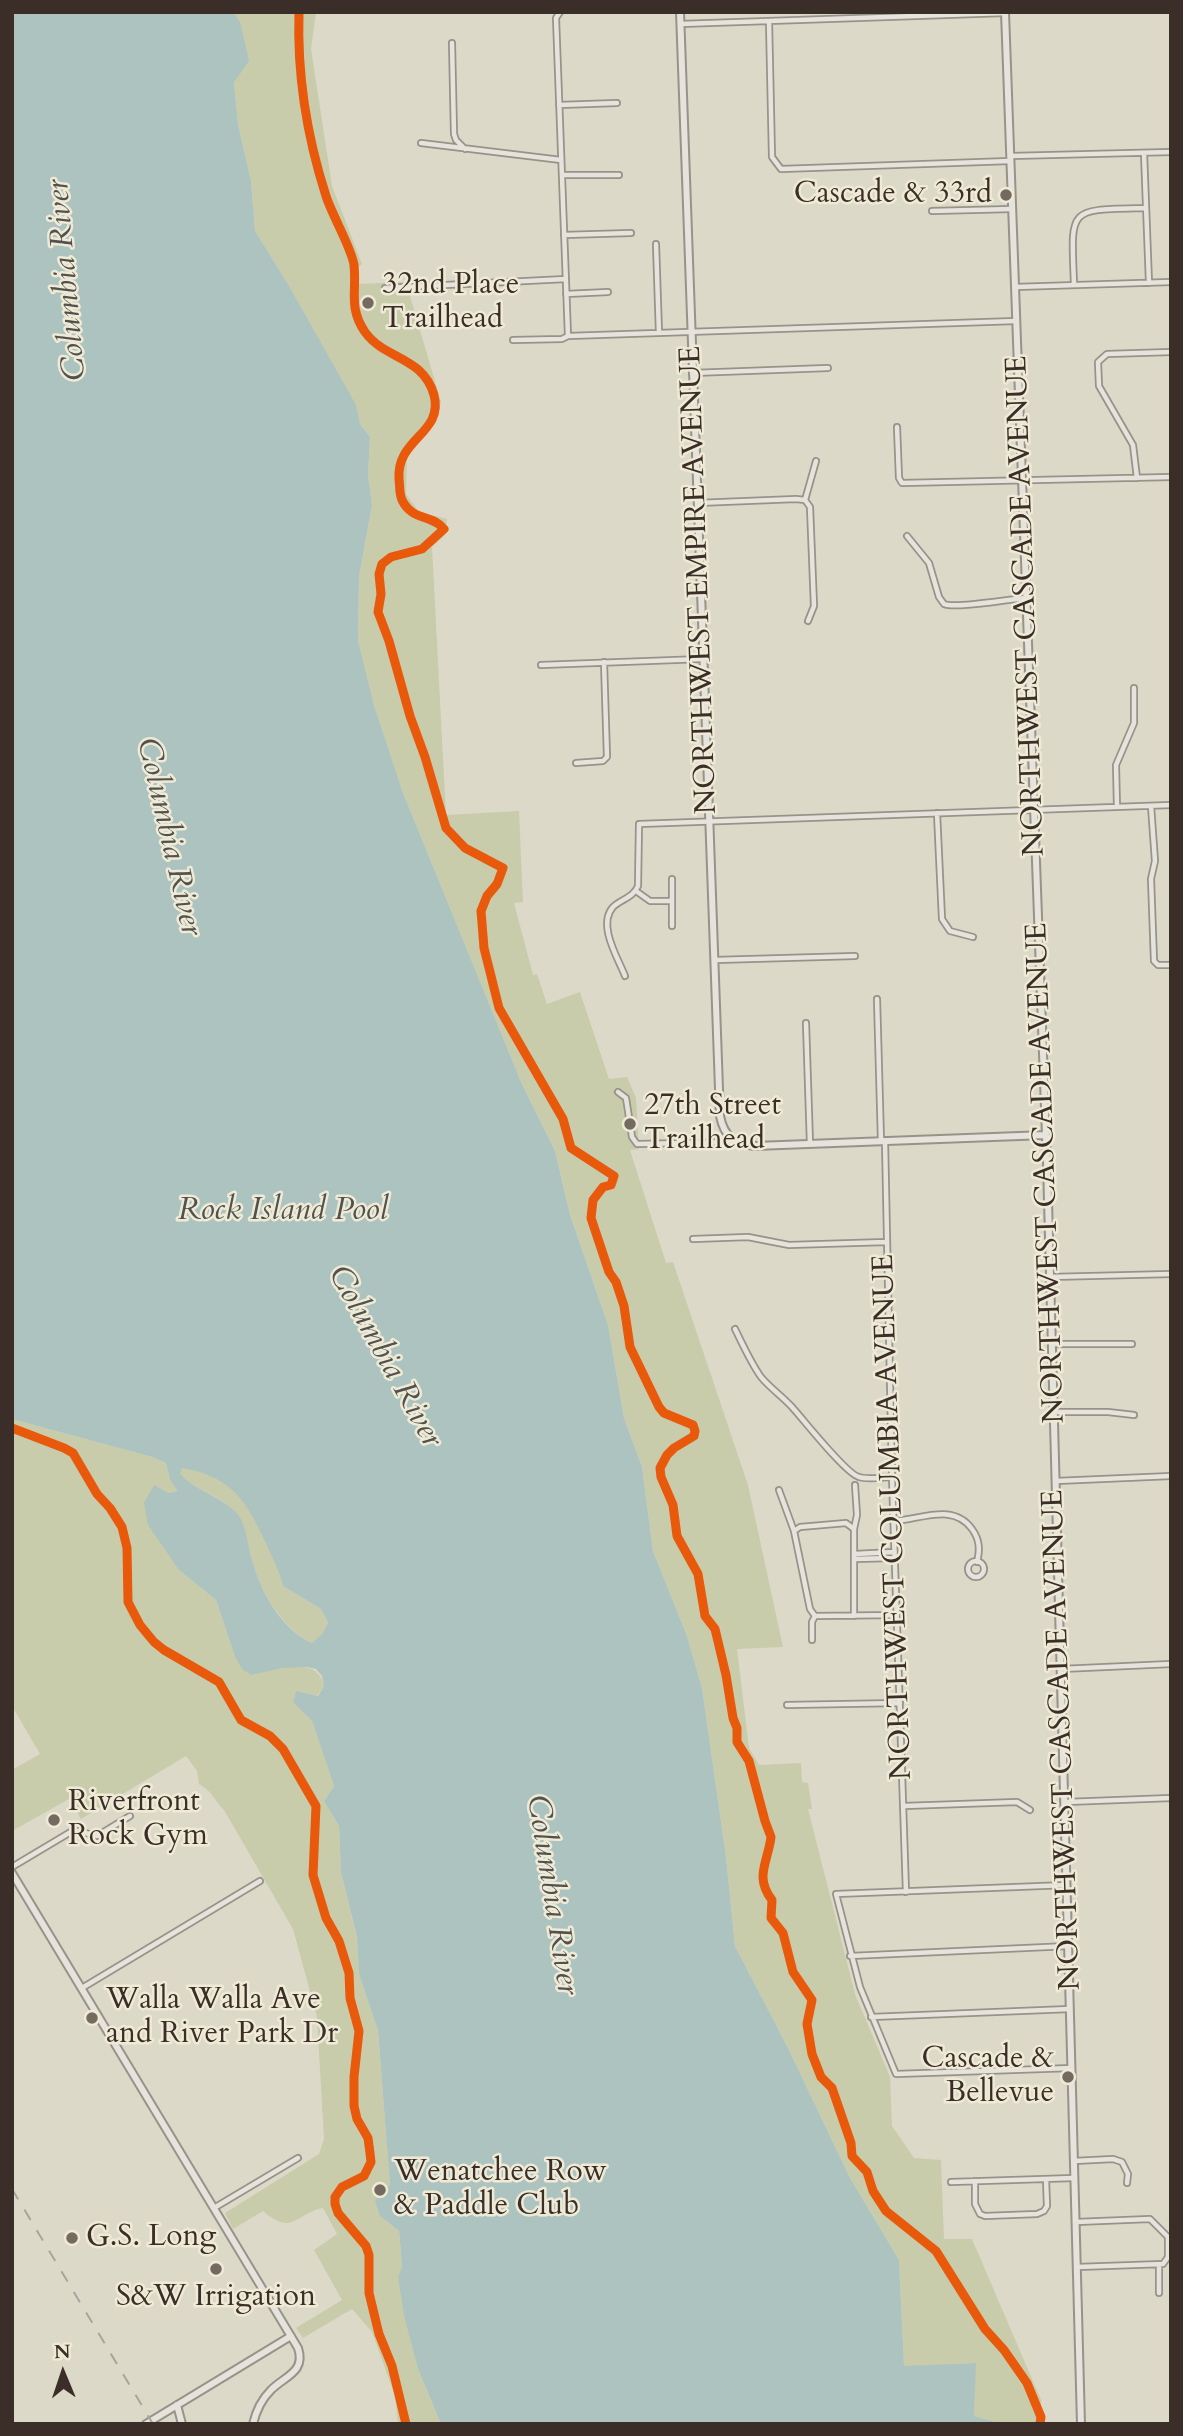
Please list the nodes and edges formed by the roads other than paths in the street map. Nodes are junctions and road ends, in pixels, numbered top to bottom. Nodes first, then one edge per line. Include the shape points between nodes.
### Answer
1 (560, 12) edge
2 (680, 12) edge
3 (1005, 13) edge
4 (769, 21) junction
5 (680, 24) junction
6 (452, 43) dead end
7 (617, 103) dead end
8 (559, 104) junction
9 (421, 143) dead end
10 (465, 150) junction
11 (1171, 152) edge
12 (1143, 153) junction
13 (1010, 159) junction
14 (561, 160) junction
15 (562, 174) junction
16 (620, 175) dead end
17 (1146, 208) junction
18 (1012, 209) junction
19 (932, 211) dead end
20 (631, 233) dead end
21 (564, 235) junction
22 (656, 244) dead end
23 (566, 279) junction
24 (1171, 282) edge
25 (1149, 283) junction
26 (1074, 284) junction
27 (1015, 287) junction
28 (385, 288) dead end
29 (608, 292) dead end
30 (566, 294) junction
31 (1016, 321) junction
32 (690, 332) junction
33 (659, 333) junction
34 (568, 336) junction
35 (513, 340) dead end
36 (1171, 352) edge
37 (828, 368) dead end
38 (692, 373) junction
39 (897, 427) dead end
40 (816, 461) dead end
41 (1171, 477) edge
42 (1137, 478) junction
43 (1022, 481) junction
44 (805, 500) junction
45 (696, 503) junction
46 (907, 536) dead end
47 (1027, 598) junction
48 (808, 621) dead end
49 (702, 659) junction
50 (604, 662) junction
51 (541, 665) dead end
52 (1134, 688) dead end
53 (576, 763) dead end
54 (1171, 805) edge
55 (1151, 806) junction
56 (1117, 807) junction
57 (1035, 809) junction
58 (937, 813) junction
59 (708, 821) junction
60 (672, 880) dead end
61 (636, 891) junction
62 (672, 901) junction
63 (672, 926) dead end
64 (973, 937) dead end
65 (855, 956) dead end
66 (714, 960) junction
67 (1171, 965) edge
68 (625, 976) dead end
69 (877, 999) dead end
70 (806, 1023) dead end
71 (618, 1092) dead end
72 (1046, 1135) junction
73 (883, 1141) junction
74 (735, 1142) junction
75 (810, 1144) junction
76 (693, 1239) dead end
77 (886, 1242) junction
78 (1171, 1274) edge
79 (1050, 1278) junction
80 (735, 1329) dead end
81 (1052, 1344) junction
82 (1132, 1344) dead end
83 (1054, 1412) junction
84 (1134, 1415) dead end
85 (1171, 1476) edge
86 (892, 1477) junction
87 (1056, 1481) junction
88 (855, 1485) dead end
89 (779, 1490) dead end
90 (893, 1521) junction
91 (854, 1529) junction
92 (794, 1531) junction
93 (894, 1555) junction
94 (855, 1557) junction
95 (977, 1562) dead end
96 (896, 1615) junction
97 (816, 1616) junction
98 (854, 1616) junction
99 (812, 1640) dead end
100 (1171, 1664) edge
101 (1061, 1670) junction
102 (900, 1703) junction
103 (787, 1705) dead end
104 (1171, 1798) edge
105 (1066, 1802) junction
106 (903, 1806) junction
107 (1030, 1810) dead end
108 (130, 1816) dead end
109 (12, 1867) edge
110 (12, 1873) edge
111 (260, 1881) dead end
112 (1068, 1885) junction
113 (906, 1892) junction
114 (1070, 1946) junction
115 (850, 1956) junction
116 (82, 1988) junction
117 (1071, 2008) junction
118 (871, 2017) junction
119 (1072, 2067) junction
120 (299, 2158) dead end
121 (1074, 2161) junction
122 (1074, 2178) junction
123 (1046, 2179) junction
124 (975, 2181) junction
125 (951, 2182) dead end
126 (1126, 2183) dead end
127 (213, 2208) junction
128 (1076, 2221) junction
129 (1159, 2264) junction
130 (1077, 2267) junction
131 (1159, 2293) dead end
132 (290, 2336) junction
133 (177, 2405) junction
134 (147, 2423) edge
135 (182, 2424) edge
136 (254, 2424) edge
137 (1081, 2424) edge

1 - 8 street via 556,18
2 - 5 street, NORTHWEST EMPIRE AVENUE
3 - 4 street
3 - 13 street, NORTHWEST CASCADE AVENUE
4 - 5 street
4 - 13 street via 772,158 779,167
5 - 32 street, NORTHWEST EMPIRE AVENUE
6 - 10 street via 454,134
7 - 8 street
8 - 14 street
9 - 10 street
10 - 14 street
11 - 12 street
12 - 13 street
12 - 17 street
13 - 18 street, NORTHWEST CASCADE AVENUE
14 - 15 street
15 - 16 street
15 - 21 street
17 - 25 street
17 - 26 street via 1096,209 1075,221
18 - 19 street
18 - 27 street, NORTHWEST CASCADE AVENUE
20 - 21 street
21 - 23 street
22 - 33 street
23 - 28 street
23 - 30 street
24 - 25 street
25 - 26 street
26 - 27 street
27 - 31 street, NORTHWEST CASCADE AVENUE
29 - 30 street
30 - 34 street
31 - 32 street
31 - 43 street, NORTHWEST CASCADE AVENUE
32 - 33 street
32 - 38 street, NORTHWEST EMPIRE AVENUE
33 - 34 street
34 - 35 street
36 - 42 street via 1107,354 1098,362 1102,394 1133,445
37 - 38 street
38 - 45 street, NORTHWEST EMPIRE AVENUE
39 - 43 street via 902,483
40 - 44 street
41 - 42 street
42 - 43 street
43 - 47 street, NORTHWEST CASCADE AVENUE
44 - 45 street
44 - 48 street via 810,507 814,606
45 - 49 street, NORTHWEST EMPIRE AVENUE
46 - 47 street via 929,563 944,604
47 - 57 street, NORTHWEST CASCADE AVENUE
49 - 50 street
49 - 59 street, NORTHWEST EMPIRE AVENUE
50 - 51 street
50 - 53 street via 607,757
52 - 56 street via 1134,723 1116,765
54 - 55 street
55 - 56 street
55 - 67 street via 1155,962
56 - 57 street
57 - 58 street
57 - 72 street, NORTHWEST CASCADE AVENUE
58 - 59 street
58 - 64 street via 942,919 950,931
59 - 61 street via 639,824 640,880
59 - 66 street, NORTHWEST EMPIRE AVENUE
60 - 62 street
61 - 62 street via 650,901
61 - 68 street via 612,908 607,920
62 - 63 street
65 - 66 street
66 - 74 street, NORTHWEST EMPIRE AVENUE via 720,1116 725,1132
69 - 73 street, NORTHWEST COLUMBIA AVENUE
70 - 75 street
71 - 74 street via 626,1098 632,1137 642,1145
72 - 73 street
72 - 79 street, NORTHWEST CASCADE AVENUE
73 - 75 street
73 - 77 street, NORTHWEST COLUMBIA AVENUE
74 - 75 street
76 - 77 street via 748,1237 789,1245
77 - 86 street, NORTHWEST COLUMBIA AVENUE
78 - 79 street
79 - 81 street, NORTHWEST CASCADE AVENUE
80 - 86 street via 759,1374 848,1471 859,1477
81 - 82 street
81 - 83 street, NORTHWEST CASCADE AVENUE
83 - 84 street
83 - 87 street, NORTHWEST CASCADE AVENUE
85 - 87 street
86 - 90 street, NORTHWEST COLUMBIA AVENUE
87 - 101 street, NORTHWEST CASCADE AVENUE
88 - 91 street
89 - 92 street
90 - 93 street, NORTHWEST COLUMBIA AVENUE
90 - 95 street via 946,1513 957,1516 977,1538
91 - 92 street via 846,1523
91 - 94 street
92 - 97 street via 810,1609
93 - 94 street
93 - 96 street, NORTHWEST COLUMBIA AVENUE
94 - 98 street
96 - 98 street
96 - 102 street, NORTHWEST COLUMBIA AVENUE
97 - 98 street
97 - 99 street
100 - 101 street
101 - 105 street, NORTHWEST CASCADE AVENUE
102 - 103 street
102 - 106 street, NORTHWEST COLUMBIA AVENUE
104 - 105 street
105 - 112 street, NORTHWEST CASCADE AVENUE
106 - 107 street via 1017,1802
106 - 113 street, NORTHWEST COLUMBIA AVENUE
108 - 109 street via 97,1836 74,1830
110 - 116 street
111 - 116 street
112 - 113 street
112 - 114 street, NORTHWEST CASCADE AVENUE
113 - 115 street via 836,1894
114 - 115 street
114 - 117 street, NORTHWEST CASCADE AVENUE
115 - 118 street
116 - 127 street
117 - 118 street
117 - 119 street, NORTHWEST CASCADE AVENUE
118 - 119 street via 897,2074
119 - 121 street, NORTHWEST CASCADE AVENUE
120 - 127 street
121 - 122 street, NORTHWEST CASCADE AVENUE
121 - 126 street via 1122,2162 1128,2174
122 - 123 street
122 - 128 street, NORTHWEST CASCADE AVENUE
123 - 124 street
123 - 124 street via 1044,2211 985,2216 975,2204
124 - 125 street
127 - 132 street
128 - 129 street via 1150,2219 1168,2236 1168,2257
128 - 130 street, NORTHWEST CASCADE AVENUE
129 - 130 street
129 - 131 street
130 - 137 street, NORTHWEST CASCADE AVENUE
132 - 133 street
132 - 136 street via 300,2353 298,2369 264,2397
133 - 134 street
133 - 135 street

